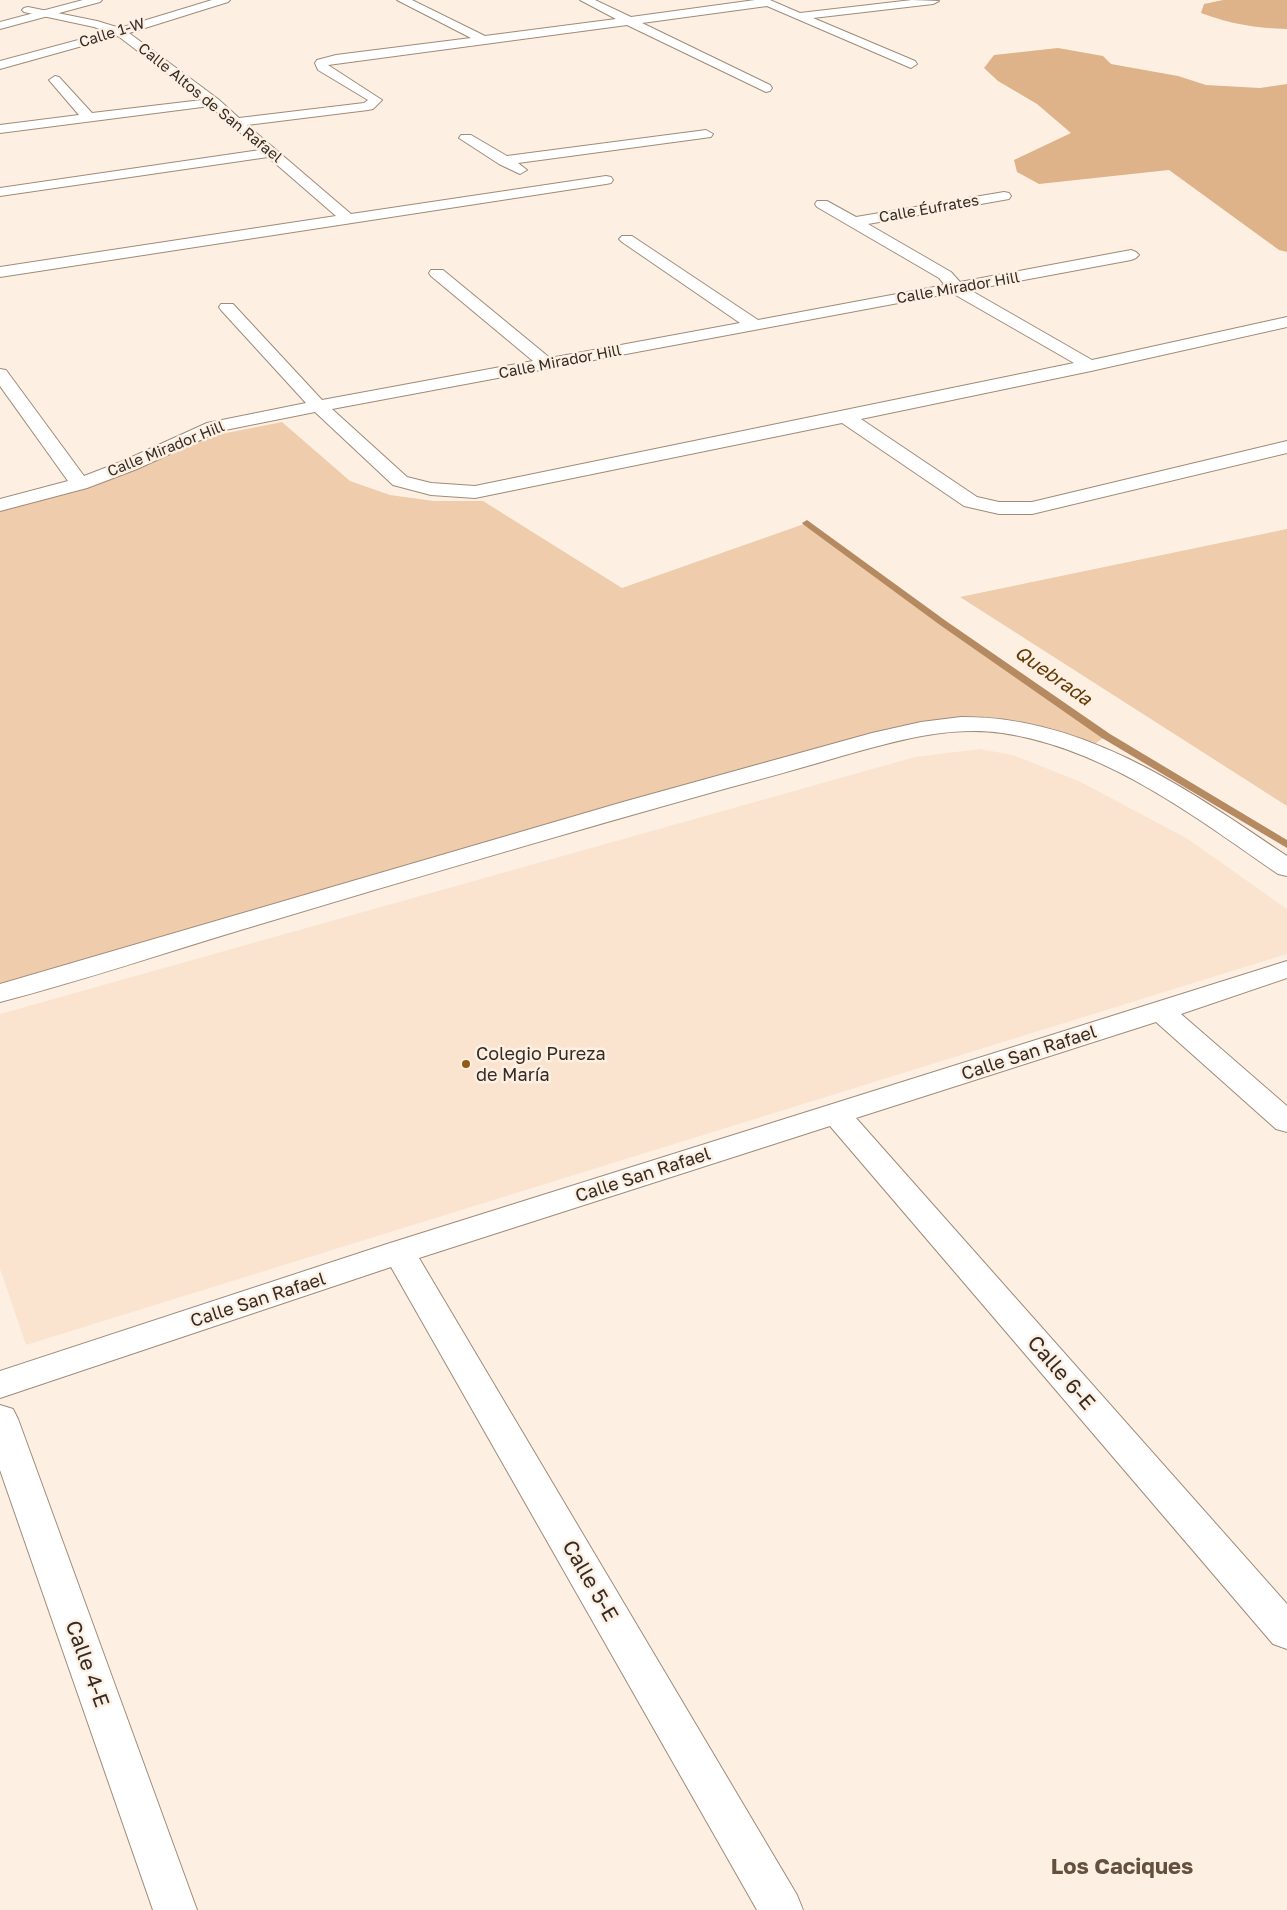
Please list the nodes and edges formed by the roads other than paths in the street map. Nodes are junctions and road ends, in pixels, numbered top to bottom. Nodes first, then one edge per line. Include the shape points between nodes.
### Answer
1 (65, 0) edge
2 (96, 0) edge
3 (224, 0) edge
4 (404, 0) edge
5 (586, 0) edge
6 (933, 0) edge
7 (765, 2) edge
8 (28, 10) junction
9 (45, 14) junction
10 (799, 16) junction
11 (0, 17) edge
12 (632, 21) junction
13 (0, 26) edge
14 (120, 32) junction
15 (484, 40) junction
16 (911, 64) dead end
17 (0, 65) edge
18 (55, 80) dead end
19 (766, 88) dead end
20 (213, 102) junction
21 (89, 118) junction
22 (236, 122) junction
23 (0, 129) edge
24 (706, 134) dead end
25 (466, 138) dead end
26 (271, 152) junction
27 (504, 160) junction
28 (606, 180) dead end
29 (551, 189) junction
30 (0, 192) edge
31 (1004, 196) dead end
32 (822, 204) dead end
33 (348, 219) junction
34 (854, 222) junction
35 (627, 239) dead end
36 (1131, 255) dead end
37 (0, 272) edge
38 (437, 273) dead end
39 (958, 288) junction
40 (227, 307) dead end
41 (1287, 322) edge
42 (753, 324) junction
43 (548, 364) junction
44 (1091, 366) junction
45 (0, 374) edge
46 (317, 406) junction
47 (846, 417) junction
48 (1287, 448) edge
49 (80, 484) junction
50 (0, 505) edge
51 (1287, 868) edge
52 (1287, 969) edge
53 (0, 993) edge
54 (1161, 1011) junction
55 (836, 1114) junction
56 (1287, 1122) edge
57 (400, 1252) junction
58 (0, 1385) edge
59 (0, 1419) edge
60 (1287, 1632) edge
61 (175, 1910) edge
62 (781, 1910) edge

1 - 8 street
2 - 9 street
3 - 14 street, Calle 1-W
4 - 15 street
5 - 12 street
6 - 10 street
7 - 10 street
7 - 12 street
8 - 9 street, Calle Altos de San Rafael
8 - 11 street
9 - 13 street
9 - 14 street, Calle Altos de San Rafael
10 - 16 street
12 - 15 street
12 - 19 street
14 - 17 street, Calle 1-W
14 - 20 street, Calle Altos de San Rafael
15 - 22 street via 321,63 322,67 376,100 368,106
18 - 21 street
20 - 21 street
20 - 22 street, Calle Altos de San Rafael
21 - 23 street
22 - 26 street, Calle Altos de San Rafael
24 - 27 street
25 - 27 street
26 - 30 street
26 - 33 street, Calle Altos de San Rafael
27 - 29 street
28 - 29 street
29 - 33 street
31 - 34 street, Calle Éufrates
32 - 34 street
33 - 37 street
34 - 39 street via 945,275
35 - 42 street
36 - 39 street, Calle Mirador Hill
38 - 43 street
39 - 42 street, Calle Mirador Hill
39 - 44 street
40 - 46 street
41 - 44 street
42 - 43 street, Calle Mirador Hill
43 - 46 street, Calle Mirador Hill
44 - 47 street
45 - 49 street
46 - 47 street via 400,481 431,489 475,492
46 - 49 street, Calle Mirador Hill via 214,427
47 - 48 street via 972,502 999,508 1032,508
49 - 50 street, Calle Mirador Hill
51 - 53 street via 1203,812 1089,748 1004,726 954,724 884,737 644,803
52 - 54 street, Calle San Rafael
54 - 55 street, Calle San Rafael
54 - 56 street
55 - 57 street, Calle San Rafael
55 - 60 street, Calle 6-E
57 - 58 street, Calle San Rafael
57 - 62 street, Calle 5-E
59 - 61 street, Calle 4-E

